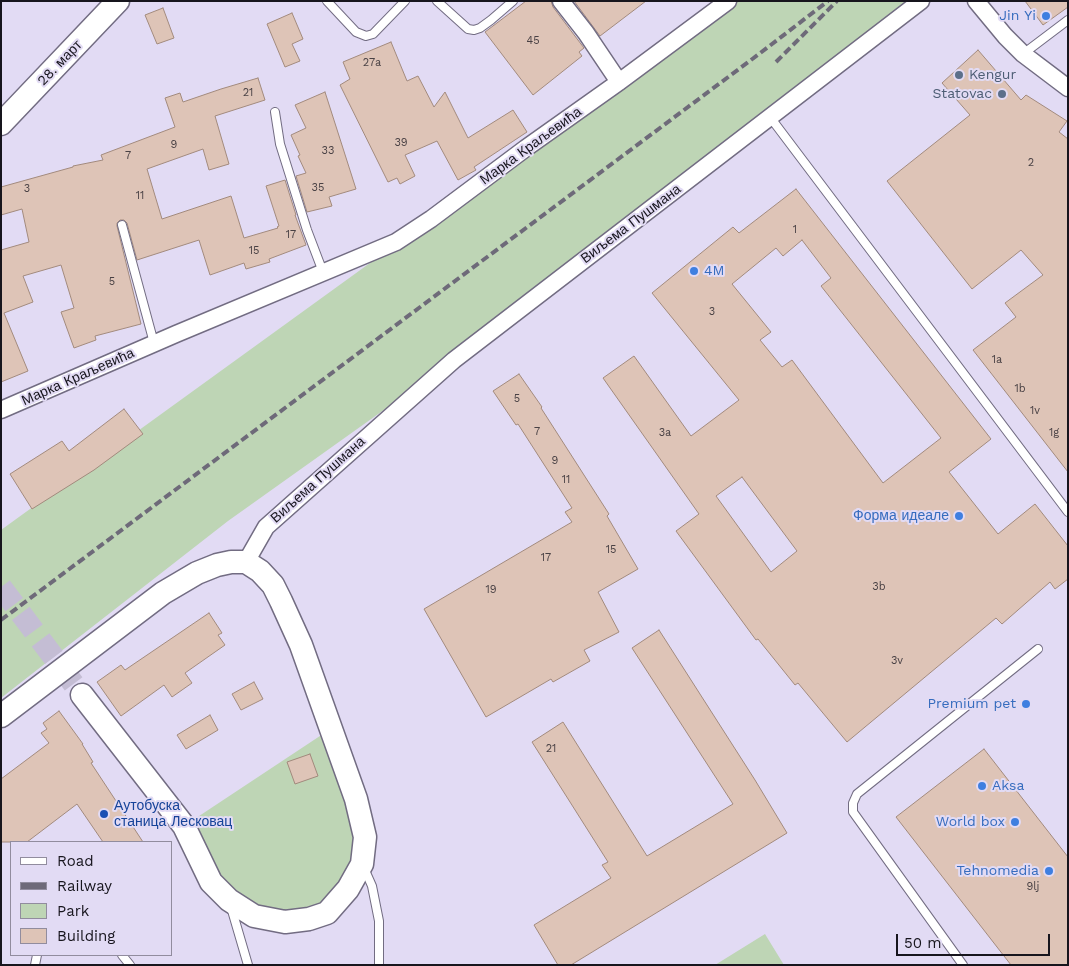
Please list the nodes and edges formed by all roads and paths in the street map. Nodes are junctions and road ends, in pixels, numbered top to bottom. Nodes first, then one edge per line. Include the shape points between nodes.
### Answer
1 (118, 1) edge
2 (327, 1) edge
3 (405, 1) edge
4 (437, 1) edge
5 (513, 1) edge
6 (561, 1) edge
7 (728, 1) edge
8 (921, 1) edge
9 (976, 1) edge
10 (1068, 20) edge
11 (1023, 54) junction
12 (619, 82) junction
13 (1068, 88) edge
14 (275, 112) dead end
15 (770, 117) junction
16 (1, 124) edge
17 (122, 225) dead end
18 (323, 272) junction
19 (154, 344) junction
20 (1, 410) edge
21 (1068, 512) edge
22 (246, 562) junction
23 (1038, 649) dead end
24 (82, 695) tunnel mouth
25 (1, 716) edge
26 (362, 864) junction
27 (229, 900) junction
28 (248, 965) edge
29 (379, 965) edge
30 (963, 965) edge

1 - 16 street, 28. март
2 - 3 lane via 356,32 366,36 373,34
4 - 5 lane via 468,29 474,30
6 - 12 street
7 - 12 street, Марка Краљевића
8 - 15 street, Виљема Пушмана
9 - 11 street
10 - 11 lane
11 - 13 street
12 - 18 street, Марка Краљевића via 432,219 396,242
14 - 18 lane via 280,144
15 - 21 lane
15 - 22 street, Виљема Пушмана via 454,360 266,527
17 - 19 lane
18 - 19 street, Марка Краљевића
19 - 20 street, Марка Краљевића
22 - 25 street via 217,565 163,593
22 - 26 street via 273,585 301,645 356,799 365,837
23 - 30 lane via 857,794 852,803 853,812
24 - 27 street via 184,826 211,882
26 - 27 street via 348,889 327,913 309,919 285,922 254,916
26 - 29 lane via 372,886 379,921
27 - 28 lane

